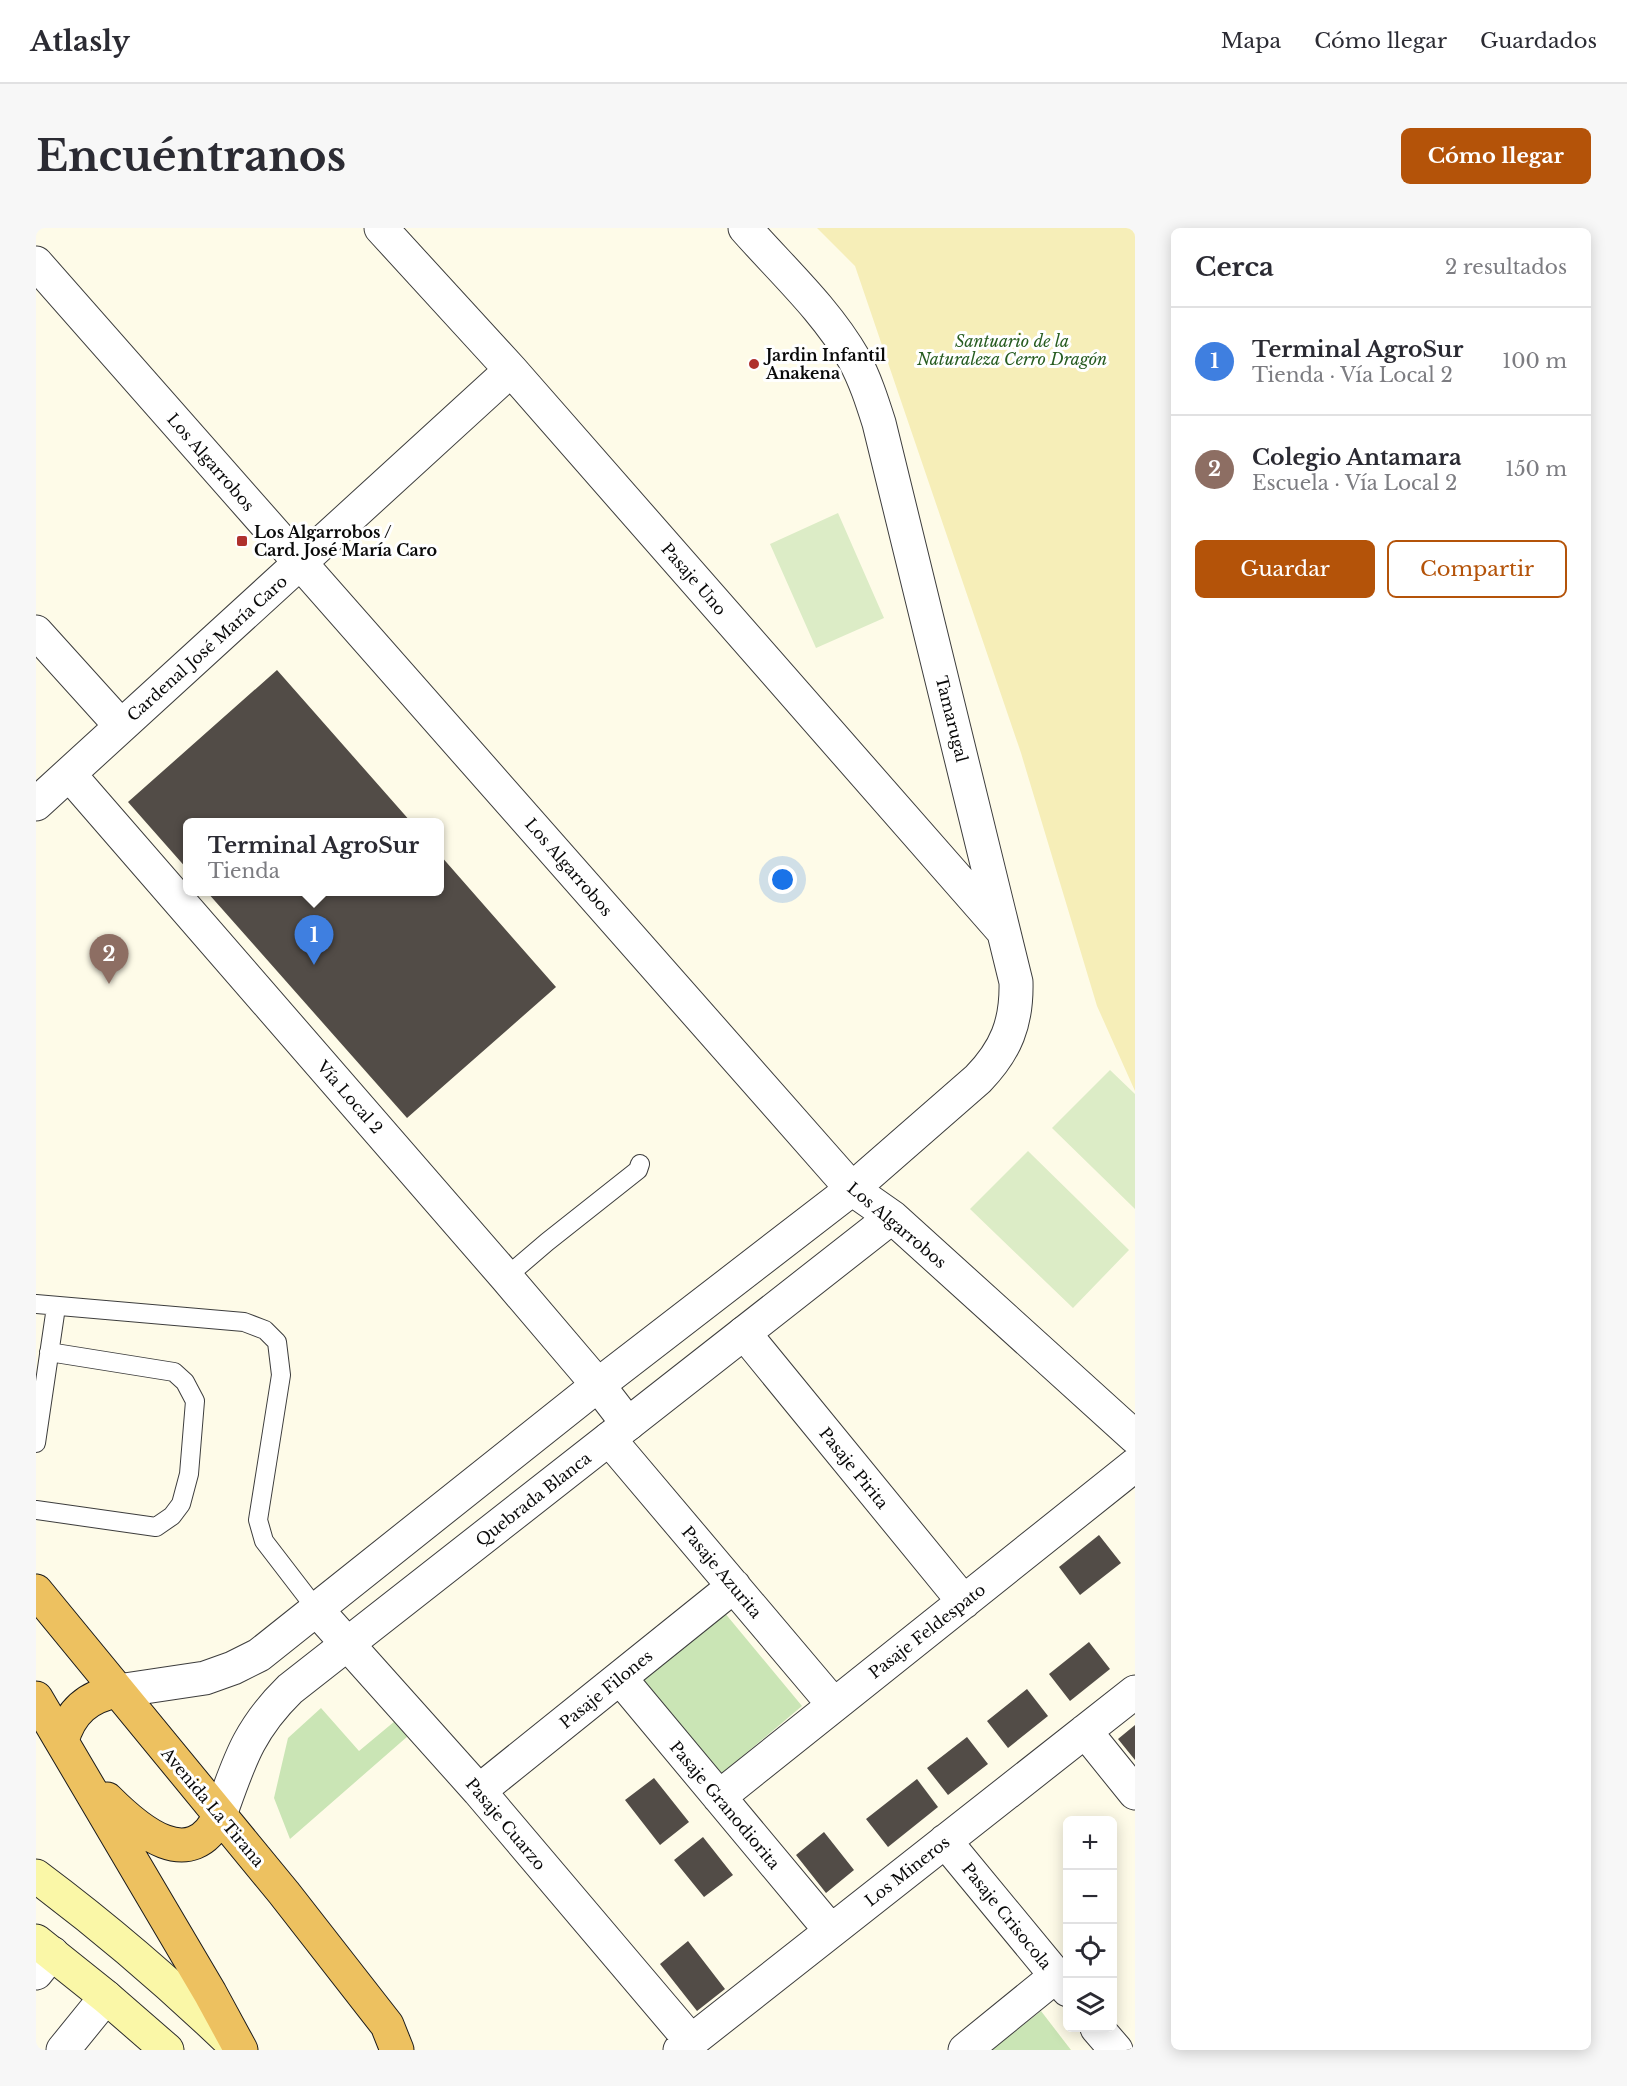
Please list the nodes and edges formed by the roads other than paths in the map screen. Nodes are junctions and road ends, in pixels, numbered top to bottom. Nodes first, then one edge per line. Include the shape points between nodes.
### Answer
1 (381, 228) edge
2 (744, 228) edge
3 (36, 263) edge
4 (511, 370) junction
5 (300, 563) junction
6 (36, 632) edge
7 (121, 726) junction
8 (69, 774) junction
9 (36, 804) edge
10 (1005, 933) junction
11 (640, 1164) dead end
12 (852, 1189) junction
13 (892, 1217) junction
14 (506, 1277) junction
15 (36, 1304) edge
16 (56, 1307) junction
17 (744, 1333) junction
18 (49, 1352) junction
19 (598, 1386) junction
20 (618, 1432) junction
21 (1135, 1437) edge
22 (36, 1443) edge
23 (1135, 1465) edge
24 (36, 1510) edge
25 (734, 1586) junction
26 (36, 1591) edge
27 (964, 1602) junction
28 (317, 1610) junction
29 (348, 1644) junction
30 (620, 1678) junction
31 (118, 1691) junction
32 (1135, 1692) edge
33 (36, 1698) edge
34 (834, 1705) junction
35 (1085, 1731) junction
36 (62, 1741) junction
37 (83, 1776) junction
38 (479, 1791) junction
39 (1135, 1793) edge
40 (719, 1797) junction
41 (220, 1815) junction
42 (945, 1841) junction
43 (36, 1876) edge
44 (831, 1931) junction
45 (41, 1955) edge
46 (1062, 1983) edge
47 (106, 1996) junction
48 (1101, 2032) edge
49 (392, 2038) edge
50 (685, 2046) edge
51 (63, 2050) edge
52 (166, 2050) edge
53 (240, 2050) edge
54 (410, 2050) edge
55 (965, 2050) edge
56 (1116, 2050) edge

1 - 4 street, Pasaje Uno
2 - 10 street, Tamarugal via 828,321 855,360 869,390
3 - 5 street, Los Algarrobos
4 - 5 street, Cardenal José María Caro
4 - 10 street, Pasaje Uno
5 - 7 street, Cardenal José María Caro
5 - 12 street, Los Algarrobos
6 - 7 street
7 - 8 street, Cardenal José María Caro
8 - 9 street, Cardenal José María Caro
8 - 14 street, Vía Local 2
10 - 12 street, Tamarugal via 1017,982 1017,999 1002,1049 978,1079
11 - 14 lane via 638,1170
12 - 13 street, Los Algarrobos
12 - 19 street
13 - 17 street, Quebrada Blanca
13 - 21 street, Los Algarrobos
14 - 19 street, Vía Local 2
15 - 16 lane
16 - 18 lane
16 - 28 lane via 244,1322 265,1330 277,1342 280,1375 258,1520 264,1541
17 - 20 street, Quebrada Blanca
17 - 27 street, Pasaje Pirita
18 - 22 lane
18 - 24 lane via 174,1372 185,1382 195,1401 192,1443 181,1504 156,1527
19 - 20 street, Vía Local 2
19 - 28 street
20 - 25 street, Pasaje Azurita
20 - 29 street, Quebrada Blanca
23 - 27 street, Pasaje Feldespato
25 - 30 street, Pasaje Filones
25 - 34 street, Pasaje Azurita
26 - 31 highway, Avenida La Tirana
27 - 34 street, Pasaje Feldespato
28 - 29 street, Pasaje Cuarzo
28 - 31 street via 259,1655 233,1668 205,1678
29 - 38 street, Pasaje Cuarzo
29 - 41 street, Quebrada Blanca via 290,1689 261,1721 240,1759
30 - 38 street, Pasaje Filones
30 - 40 street, Pasaje Granodiorita
31 - 36 highway via 82,1705 66,1727
31 - 41 highway, Avenida La Tirana
32 - 35 street, Los Mineros
33 - 36 highway
34 - 40 street, Pasaje Feldespato
35 - 39 street
35 - 42 street, Los Mineros
36 - 37 highway
37 - 41 highway via 130,1820 162,1842 196,1843 209,1833
37 - 53 highway
38 - 50 street, Pasaje Cuarzo
40 - 44 street, Pasaje Granodiorita
41 - 49 highway, Avenida La Tirana via 284,1893
42 - 44 street, Los Mineros
42 - 46 street, Pasaje Crisocola
43 - 53 main road via 131,1950
44 - 50 street, Los Mineros
45 - 47 main road
46 - 55 street
47 - 51 street
47 - 52 main road
48 - 56 street
49 - 54 street, Avenida La Tirana

